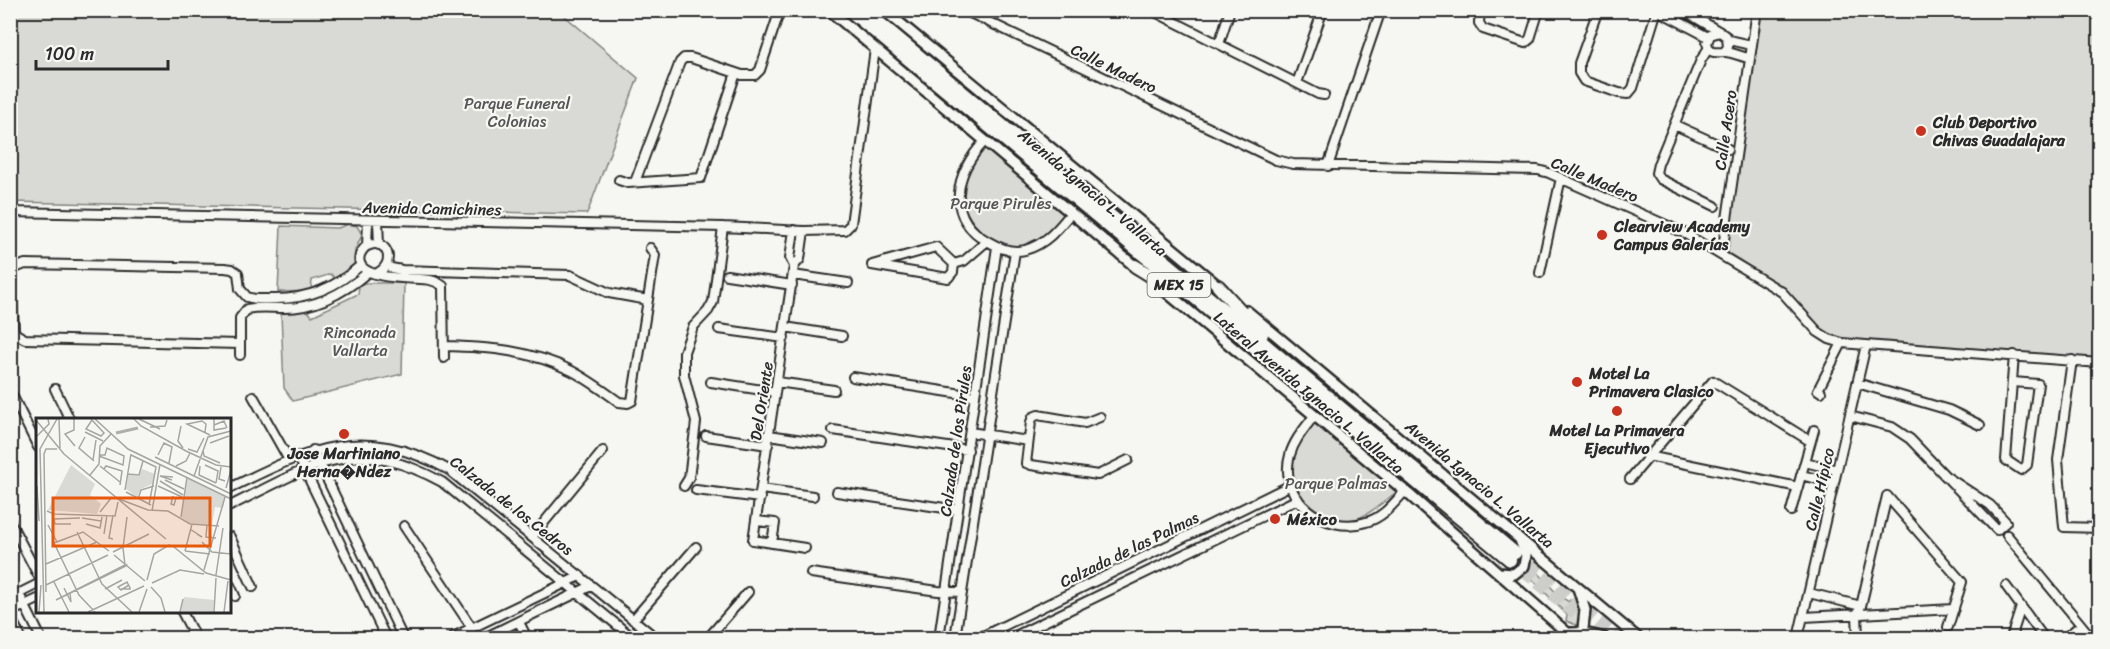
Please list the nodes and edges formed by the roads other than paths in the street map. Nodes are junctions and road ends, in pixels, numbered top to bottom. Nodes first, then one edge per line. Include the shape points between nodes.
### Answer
1 (780, 10) edge
2 (829, 10) edge
3 (849, 10) edge
4 (864, 10) edge
5 (885, 10) edge
6 (964, 10) edge
7 (1151, 10) edge
8 (1230, 10) edge
9 (1323, 10) edge
10 (1380, 10) edge
11 (1480, 10) edge
12 (1539, 10) edge
13 (1598, 10) edge
14 (1657, 10) edge
15 (1683, 10) edge
16 (1757, 10) edge
17 (1719, 32) junction
18 (1708, 37) junction
19 (1729, 40) junction
20 (1219, 44) junction
21 (1751, 45) junction
22 (875, 49) junction
23 (1708, 49) junction
24 (1724, 52) junction
25 (1749, 58) junction
26 (736, 73) junction
27 (1298, 83) junction
28 (1324, 94) dead end
29 (1675, 125) junction
30 (985, 141) junction
31 (1728, 149) dead end
32 (1329, 166) junction
33 (1561, 178) junction
34 (619, 180) dead end
35 (636, 183) junction
36 (1714, 206) dead end
37 (10, 212) edge
38 (1071, 213) junction
39 (368, 221) junction
40 (378, 221) junction
41 (723, 227) junction
42 (794, 230) junction
43 (804, 231) junction
44 (987, 241) junction
45 (379, 245) junction
46 (368, 246) junction
47 (997, 247) junction
48 (650, 248) dead end
49 (1015, 251) junction
50 (1722, 254) junction
51 (954, 264) junction
52 (361, 265) junction
53 (387, 265) junction
54 (1135, 266) junction
55 (417, 270) junction
56 (794, 270) junction
57 (368, 272) junction
58 (451, 272) junction
59 (377, 273) junction
60 (1540, 273) dead end
61 (727, 275) dead end
62 (417, 279) junction
63 (848, 283) dead end
64 (792, 285) junction
65 (443, 286) junction
66 (1218, 286) junction
67 (326, 290) junction
68 (331, 298) junction
69 (648, 300) junction
70 (271, 304) junction
71 (1212, 313) junction
72 (785, 327) junction
73 (719, 329) dead end
74 (842, 336) dead end
75 (784, 338) junction
76 (1842, 343) junction
77 (240, 344) junction
78 (1866, 345) junction
79 (444, 346) junction
80 (240, 355) dead end
81 (2014, 356) junction
82 (444, 357) dead end
83 (2072, 360) junction
84 (2100, 363) edge
85 (1293, 368) junction
86 (853, 377) dead end
87 (711, 382) dead end
88 (777, 382) junction
89 (2013, 382) junction
90 (1857, 383) junction
91 (54, 389) dead end
92 (834, 390) dead end
93 (776, 392) junction
94 (1821, 392) dead end
95 (11, 393) edge
96 (253, 396) dead end
97 (975, 396) junction
98 (1314, 416) junction
99 (1850, 416) junction
100 (1100, 417) dead end
101 (69, 418) edge
102 (1980, 425) dead end
103 (833, 430) dead end
104 (1814, 430) dead end
105 (970, 432) junction
106 (769, 435) junction
107 (986, 435) junction
108 (706, 436) dead end
109 (1028, 441) junction
110 (1810, 441) junction
111 (36, 443) edge
112 (823, 443) dead end
113 (768, 445) junction
114 (313, 450) junction
115 (968, 450) junction
116 (603, 451) dead end
117 (298, 456) junction
118 (1648, 456) junction
119 (289, 460) junction
120 (1128, 460) dead end
121 (1805, 462) junction
122 (319, 464) junction
123 (305, 469) junction
124 (1837, 470) junction
125 (1801, 475) junction
126 (1944, 475) junction
127 (1630, 479) dead end
128 (1834, 483) junction
129 (1291, 485) junction
130 (684, 486) dead end
131 (1798, 487) junction
132 (231, 488) edge
133 (696, 489) dead end
134 (761, 489) junction
135 (1405, 491) junction
136 (837, 492) dead end
137 (813, 496) dead end
138 (760, 498) junction
139 (1298, 499) junction
140 (231, 506) edge
141 (958, 510) junction
142 (1791, 511) dead end
143 (756, 521) junction
144 (10, 522) edge
145 (404, 526) dead end
146 (2100, 528) edge
147 (2007, 535) dead end
148 (532, 537) junction
149 (231, 539) edge
150 (1520, 539) junction
151 (772, 543) junction
152 (543, 546) junction
153 (696, 547) dead end
154 (805, 548) dead end
155 (536, 559) junction
156 (1117, 570) junction
157 (36, 571) edge
158 (811, 573) dead end
159 (1496, 573) junction
160 (580, 576) junction
161 (566, 583) junction
162 (1124, 584) junction
163 (36, 585) edge
164 (591, 586) junction
165 (2006, 586) dead end
166 (231, 587) edge
167 (253, 587) dead end
168 (1578, 588) junction
169 (946, 591) junction
170 (577, 592) junction
171 (748, 592) dead end
172 (961, 592) junction
173 (1809, 593) junction
174 (19, 594) junction
175 (235, 596) dead end
176 (10, 598) edge
177 (36, 600) edge
178 (25, 605) junction
179 (1861, 606) junction
180 (2021, 607) junction
181 (1954, 609) junction
182 (10, 612) edge
183 (183, 613) edge
184 (1857, 614) junction
185 (10, 616) edge
186 (1804, 617) junction
187 (489, 620) junction
188 (633, 620) junction
189 (519, 622) junction
190 (2081, 625) junction
191 (1948, 627) dead end
192 (472, 628) junction
193 (193, 633) dead end
194 (495, 633) junction
195 (1570, 635) edge
196 (1583, 636) edge
197 (21, 639) edge
198 (41, 639) edge
199 (386, 639) edge
200 (403, 639) edge
201 (451, 639) edge
202 (484, 639) edge
203 (527, 639) edge
204 (633, 639) edge
205 (656, 639) edge
206 (708, 639) edge
207 (939, 639) edge
208 (955, 639) edge
209 (978, 639) edge
210 (1011, 639) edge
211 (1553, 639) edge
212 (1604, 639) edge
213 (1638, 639) edge
214 (1798, 639) edge
215 (1858, 639) edge
216 (2011, 639) edge
217 (2044, 639) edge
218 (2065, 639) edge
219 (2092, 639) edge

1 - 26 street via 757,73
2 - 22 street, Lateral Avenida Ignacio L. Vallarta
3 - 71 highway, Avenida Ignacio L. Vallarta / MEX 15
4 - 85 highway, Avenida Ignacio L. Vallarta / MEX 15
5 - 66 street, Lateral Avenida Ignacio L. Vallarta
6 - 32 street, Calle Madero via 1276,160
7 - 20 street
8 - 20 street
9 - 27 street
10 - 32 street
11 - 12 street via 1479,23 1483,29 1519,43 1530,39
13 - 14 street via 1579,73 1584,81 1628,94 1634,88
14 - 18 street
15 - 17 street
16 - 21 street, Calle Acero
17 - 18 street
17 - 19 street
18 - 23 street
19 - 21 street
19 - 24 street
20 - 27 street
21 - 25 street, Calle Acero
22 - 30 street, Lateral Avenida Ignacio L. Vallarta
22 - 43 street, Avenida Camichines via 851,224 845,230
23 - 24 street via 1715,54
23 - 29 street
24 - 25 street
25 - 50 street, Calle Acero
26 - 35 street via 700,178
26 - 35 street via 691,58 680,62
27 - 28 street
29 - 31 street
29 - 36 street via 1656,173 1660,179
30 - 38 street, Lateral Avenida Ignacio L. Vallarta
30 - 44 street via 967,164 958,194 966,222
32 - 33 street, Calle Madero via 1538,170
33 - 50 street, Calle Madero via 1684,232
33 - 60 street
34 - 35 street
37 - 39 street, Avenida Camichines
38 - 49 street via 1040,244
38 - 54 street, Lateral Avenida Ignacio L. Vallarta
39 - 40 street, Avenida Camichines
39 - 46 street
40 - 41 street, Avenida Camichines
40 - 45 street
41 - 42 street, Avenida Camichines
41 - 130 street via 713,302 693,327 684,352 684,375 696,422 689,478
42 - 43 street, Avenida Camichines
42 - 56 street via 790,258
43 - 56 street via 800,259
44 - 47 street
44 - 51 street via 964,261
45 - 46 street
45 - 53 street via 388,254
46 - 52 street via 360,256
47 - 49 street
47 - 97 street, Calzada de los Pirules
48 - 69 street via 655,255
49 - 107 street, Calzada de los Pirules
50 - 76 street, Calle Madero via 1782,292 1818,332
51 - 51 street via 936,247 872,265 945,278 951,276
52 - 57 street
52 - 67 street
53 - 55 street
53 - 59 street
54 - 71 highway
54 - 98 street, Lateral Avenida Ignacio L. Vallarta
55 - 58 street
55 - 62 street
56 - 63 street
56 - 64 street, Del Oriente
57 - 59 street
57 - 68 street
58 - 65 street
58 - 69 street via 570,275 609,293
59 - 62 street via 389,278
61 - 64 street
62 - 65 street via 434,280
64 - 72 street, Del Oriente
65 - 79 street
66 - 85 highway
66 - 150 street, Avenida Ignacio L. Vallarta
67 - 68 street
67 - 70 street
68 - 70 street via 301,307
69 - 79 street via 633,398 628,403 620,402 571,371 534,356 492,348
70 - 77 street via 247,309 240,318
70 - 77 street via 251,299 240,289 238,273 225,268 25,264 11,274 14,330 25,339
71 - 85 highway, Avenida Ignacio L. Vallarta / MEX 15 via 1512,556
72 - 74 street
72 - 75 street, Del Oriente
73 - 75 street
75 - 88 street, Del Oriente
76 - 78 street, Calle Madero
76 - 94 street via 1818,390
77 - 80 street
78 - 81 street, Calle Madero
78 - 90 street, Calle Hípico
79 - 82 street
81 - 83 street, Calle Madero
81 - 89 street
83 - 84 street, Calle Madero
83 - 146 street via 2058,460 2064,526
86 - 97 street
87 - 93 street
88 - 92 street
88 - 93 street, Del Oriente
89 - 89 street via 2007,460 2021,470 2027,465 2038,384
90 - 99 street, Calle Hípico
90 - 102 street via 1949,410
91 - 101 street
93 - 106 street, Del Oriente
95 - 111 street
96 - 119 street
97 - 105 street, Calzada de los Pirules
98 - 129 street via 1293,444 1288,471
98 - 135 street, Lateral Avenida Ignacio L. Vallarta
99 - 124 street, Calle Hípico
99 - 126 street via 1892,427 1910,439
100 - 109 street via 1085,423 1038,415 1030,422
103 - 115 street
104 - 110 street
105 - 107 street
105 - 115 street, Calzada de los Pirules
106 - 112 street
106 - 113 street, Del Oriente
107 - 109 street
107 - 172 street, Calzada de los Pirules
108 - 113 street
109 - 120 street via 1026,462 1031,465 1098,475
110 - 118 street via 1713,381
110 - 121 street
113 - 134 street, Del Oriente
114 - 117 street, Calzada de los Cedros
114 - 122 street
114 - 148 street, Calzada de los Cedros via 374,445 428,458 449,470
115 - 141 street, Calzada de los Pirules
116 - 148 street
117 - 119 street, Calzada de los Cedros
117 - 123 street
118 - 127 street
118 - 131 street
119 - 132 street, Calzada de los Cedros
121 - 124 street
121 - 125 street
122 - 123 street, Calzada de los Cedros
122 - 155 street, Calzada de los Cedros via 343,457 373,457 423,471
122 - 200 street
123 - 140 street, Calzada de los Cedros
123 - 199 street
124 - 128 street, Calle Hípico
125 - 128 street
125 - 131 street
126 - 126 street via 1997,531 2006,522 1990,505
128 - 173 street, Calle Hípico
129 - 139 street
129 - 156 street, Calzada de las Palmas
131 - 142 street
133 - 138 street
134 - 137 street
134 - 138 street, Del Oriente
135 - 139 street via 1381,516 1350,526 1319,519
135 - 159 street, Lateral Avenida Ignacio L. Vallarta
136 - 141 street
138 - 143 street, Del Oriente
139 - 162 street, Calzada de las Palmas
141 - 169 street, Calzada de los Pirules
143 - 151 street, Del Oriente via 753,540
143 - 151 street via 775,523
144 - 157 street
145 - 192 street
147 - 190 street
148 - 152 street, Calzada de los Cedros
149 - 167 street
150 - 159 street via 1526,555 1524,566 1514,574
150 - 168 street, Avenida Ignacio L. Vallarta
151 - 154 street
152 - 155 street
152 - 160 street, Calzada de los Cedros
153 - 188 street
155 - 161 street, Calzada de los Cedros
156 - 162 street
156 - 209 street, Calzada de las Palmas
158 - 169 street
159 - 195 street, Lateral Avenida Ignacio L. Vallarta
160 - 161 street
160 - 164 street, Calzada de los Cedros
161 - 170 street, Calzada de los Cedros
161 - 187 street
162 - 210 street, Calzada de las Palmas
163 - 174 street
164 - 170 street
164 - 188 street, Calzada de los Cedros
165 - 180 street
166 - 175 street
168 - 196 street via 1585,610
168 - 213 street, Avenida Ignacio L. Vallarta
169 - 172 street
169 - 207 street, Calzada de los Pirules
170 - 189 street
170 - 204 street, Calzada de los Cedros
171 - 206 street
172 - 208 street, Calzada de los Pirules
173 - 179 street
173 - 186 street, Calle Hípico
174 - 176 street
174 - 178 street
177 - 178 street
178 - 182 street
178 - 198 street
179 - 181 street via 1887,496 1962,582
179 - 184 street
180 - 216 street
180 - 217 street
181 - 184 street
181 - 191 street
183 - 193 street
184 - 186 street
184 - 215 street
185 - 197 street
186 - 214 street, Calle Hípico
187 - 192 street
187 - 194 street
188 - 205 street, Calzada de los Cedros
189 - 194 street
189 - 203 street
190 - 218 street
190 - 219 street
192 - 201 street
194 - 202 street
195 - 196 street
195 - 211 street
196 - 212 street

